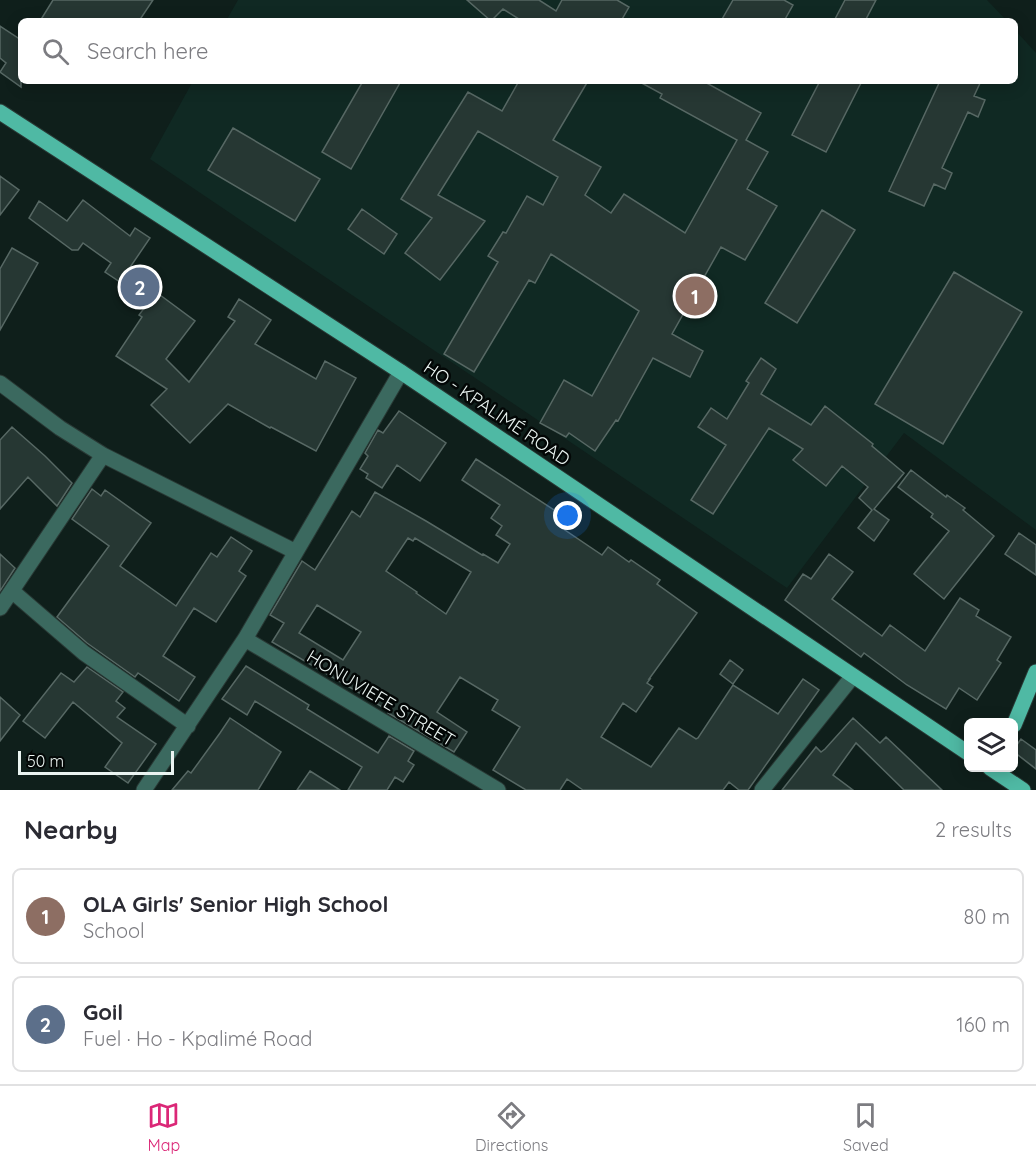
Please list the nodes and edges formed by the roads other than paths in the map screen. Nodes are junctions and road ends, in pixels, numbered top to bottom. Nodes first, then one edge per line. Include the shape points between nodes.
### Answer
1 (0, 112) edge
2 (401, 372) junction
3 (0, 383) edge
4 (103, 455) junction
5 (296, 552) junction
6 (12, 591) junction
7 (0, 608) edge
8 (245, 639) junction
9 (1036, 672) edge
10 (853, 676) junction
11 (1017, 718) edge
12 (188, 726) junction
13 (964, 750) edge
14 (999, 772) edge
15 (144, 790) edge
16 (498, 790) edge
17 (762, 790) edge
18 (1023, 790) edge

1 - 2 main road, HO - KPALIMÉ ROAD
2 - 5 street
2 - 10 main road, HO - KPALIMÉ ROAD
3 - 4 street
4 - 5 street
4 - 6 street
5 - 8 street
6 - 7 street
6 - 12 street via 84,653
8 - 12 street
8 - 16 street, HONUVIEFE STREET
9 - 11 main road
10 - 13 main road, HO - KPALIMÉ ROAD
10 - 17 street
12 - 15 street
14 - 18 main road

